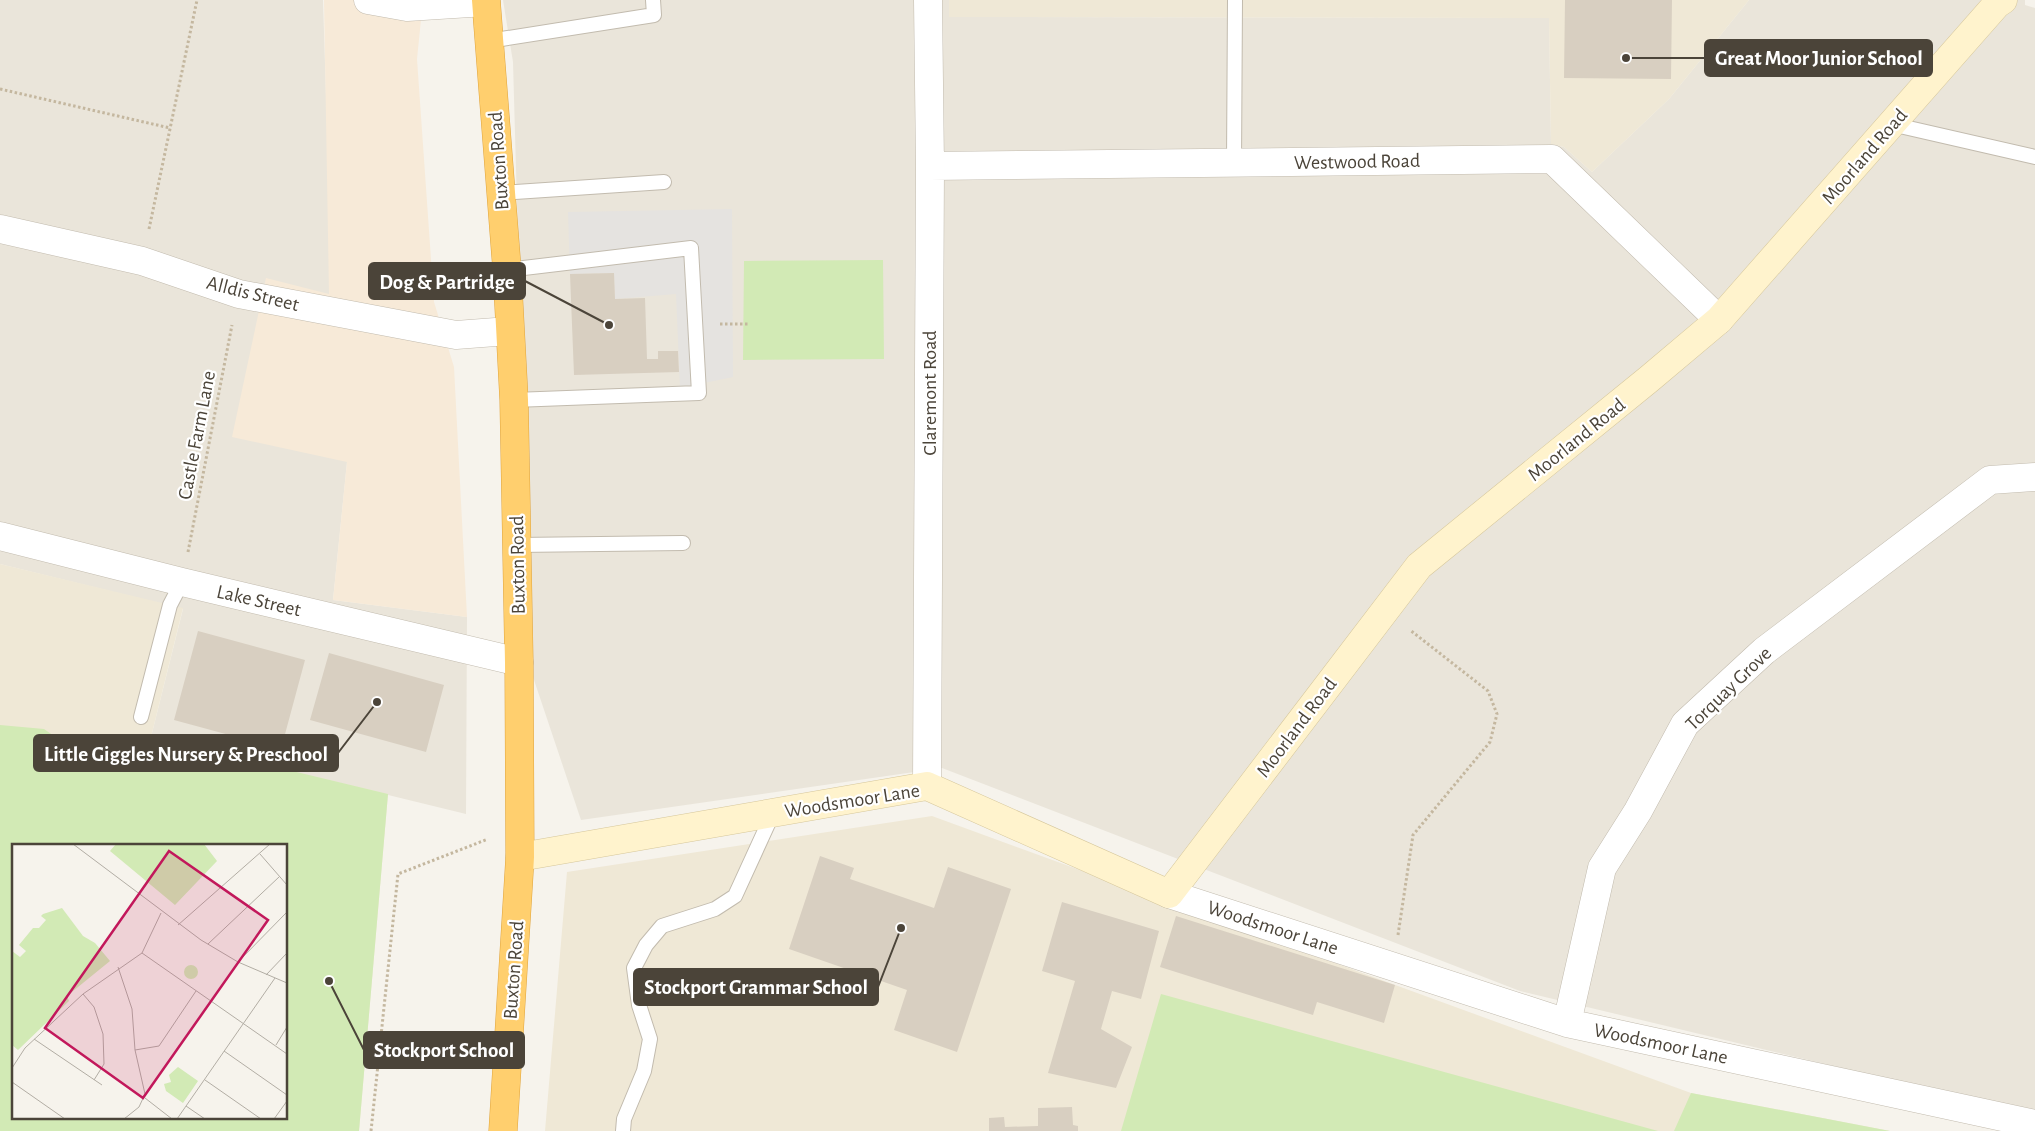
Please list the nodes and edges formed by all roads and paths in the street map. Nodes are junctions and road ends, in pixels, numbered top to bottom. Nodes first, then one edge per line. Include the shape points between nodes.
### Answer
1 (197, 0) edge
2 (368, 0) edge
3 (653, 0) edge
4 (928, 0) edge
5 (1235, 0) edge
6 (2003, 0) edge
7 (486, 1) edge
8 (406, 4) edge
9 (489, 41) junction
10 (0, 89) edge
11 (1892, 124) junction
12 (170, 128) junction
13 (2035, 157) edge
14 (1234, 163) junction
15 (930, 166) junction
16 (664, 182) dead end
17 (501, 193) junction
18 (0, 229) edge
19 (142, 260) junction
20 (507, 270) junction
21 (239, 294) junction
22 (1719, 320) junction
23 (509, 331) junction
24 (514, 400) junction
25 (2035, 478) edge
26 (0, 536) edge
27 (683, 543) dead end
28 (517, 545) junction
29 (182, 582) junction
30 (1385, 611) junction
31 (519, 662) junction
32 (141, 717) dead end
33 (927, 786) junction
34 (773, 812) junction
35 (519, 826) junction
36 (520, 857) junction
37 (1168, 894) junction
38 (1393, 965) junction
39 (1567, 1023) junction
40 (2035, 1124) edge
41 (371, 1131) edge
42 (503, 1131) edge
43 (622, 1131) edge

1 - 12 path
2 - 8 street
3 - 9 lane via 654,15
4 - 15 street, Claremont Road
5 - 14 lane
6 - 11 street, Moorland Road
7 - 8 street
7 - 9 highway, Buxton Road
9 - 17 highway, Buxton Road
10 - 12 path
11 - 13 lane
11 - 22 street, Moorland Road
12 - 19 path
14 - 15 street, Westwood Road
14 - 22 street, Westwood Road via 1552,159
15 - 33 street, Claremont Road
16 - 17 lane
17 - 20 highway, Buxton Road
18 - 19 street, Alldis Street
19 - 21 street, Alldis Street
20 - 23 highway, Buxton Road
20 - 24 lane via 691,248 700,393
21 - 23 street, Alldis Street via 456,335
21 - 29 path, Castle Farm Lane
22 - 30 street, Moorland Road via 1419,566
23 - 24 highway, Buxton Road
24 - 28 highway, Buxton Road
25 - 39 street, Torquay Grove via 1990,480 1764,651 1686,724 1602,868
26 - 29 street, Lake Street
27 - 28 lane
28 - 31 highway, Buxton Road
29 - 31 street, Lake Street
29 - 32 lane via 170,605
30 - 37 street, Moorland Road
30 - 38 path via 1488,690 1497,714 1490,742 1413,835
31 - 35 highway, Buxton Road
33 - 34 street, Woodsmoor Lane
33 - 37 street, Woodsmoor Lane
34 - 36 street, Woodsmoor Lane
34 - 43 lane via 735,896 715,909 662,926 646,945 634,968 639,1005 650,1040 644,1071
35 - 36 highway, Buxton Road
35 - 41 path via 398,874
36 - 42 highway, Buxton Road
37 - 38 street, Woodsmoor Lane
38 - 39 street, Woodsmoor Lane
39 - 40 street, Woodsmoor Lane

